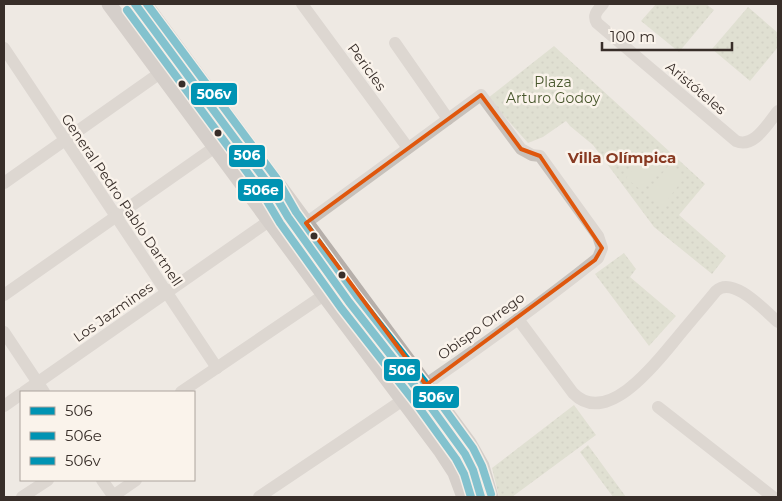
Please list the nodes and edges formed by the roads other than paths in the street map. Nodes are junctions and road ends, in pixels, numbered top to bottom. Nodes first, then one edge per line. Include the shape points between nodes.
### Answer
1 (109, 4) edge
2 (146, 4) edge
3 (302, 4) edge
4 (603, 4) edge
5 (394, 43) dead end
6 (4, 48) edge
7 (160, 73) junction
8 (778, 111) edge
9 (448, 119) junction
10 (64, 140) junction
11 (215, 147) junction
12 (408, 148) junction
13 (4, 183) edge
14 (115, 217) junction
15 (269, 221) junction
16 (306, 223) junction
17 (166, 293) junction
18 (4, 295) edge
19 (324, 296) junction
20 (518, 318) junction
21 (778, 322) edge
22 (4, 332) edge
23 (217, 368) junction
24 (426, 385) junction
25 (41, 388) edge
26 (182, 391) edge
27 (20, 394) edge
28 (403, 401) junction
29 (4, 406) edge
30 (658, 406) dead end
31 (46, 481) edge
32 (103, 481) edge
33 (135, 481) edge
34 (113, 496) edge
35 (22, 497) edge
36 (259, 497) edge
37 (464, 497) edge
38 (492, 497) edge
39 (772, 497) edge

1 - 7 main road
2 - 16 main road
3 - 12 street, Pericles
4 - 8 street, Aristóteles via 595,14 597,23 736,141 746,143 756,138
5 - 9 street
6 - 10 street, General Pedro Pablo Dartnell
7 - 10 street
7 - 11 main road
9 - 12 street
9 - 20 street, Obispo Orrego via 480,95 521,149 540,156 601,241 602,251 595,260
10 - 13 street
10 - 14 street, General Pedro Pablo Dartnell
11 - 14 street
11 - 15 main road
12 - 16 street
14 - 17 street, General Pedro Pablo Dartnell
14 - 18 street
15 - 17 street, Los Jazmines
15 - 19 main road
16 - 24 main road
17 - 23 street, General Pedro Pablo Dartnell
17 - 25 street, Los Jazmines
19 - 23 street
19 - 28 main road
20 - 21 street via 576,397 598,403 627,391 643,378 723,286 740,291
20 - 24 street, Obispo Orrego
22 - 25 street
23 - 26 street
24 - 28 street, Obispo Orrego
24 - 38 main road via 479,458
27 - 29 street, Los Jazmines
28 - 36 street, Obispo Orrego
28 - 37 main road via 450,465
30 - 39 street
31 - 35 street
32 - 34 street
33 - 34 street

